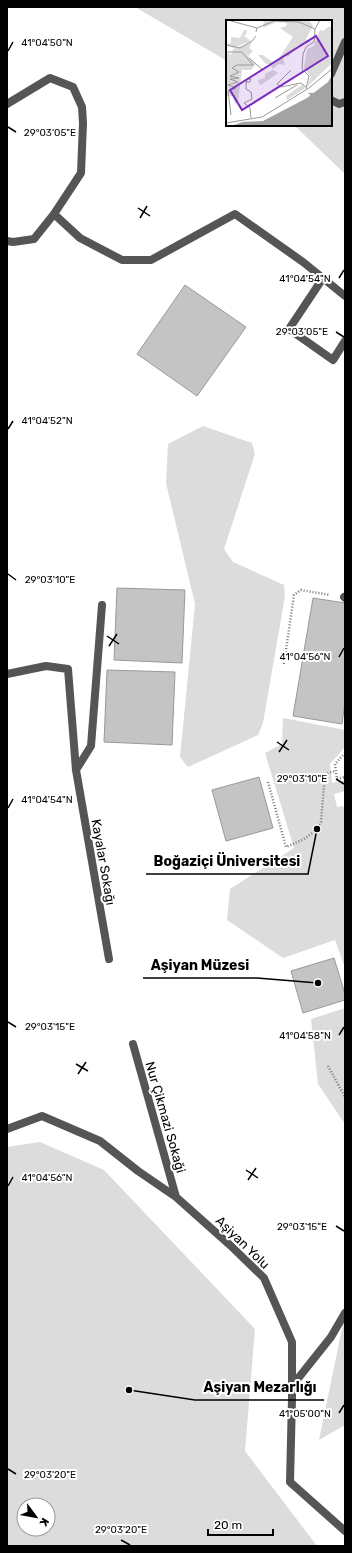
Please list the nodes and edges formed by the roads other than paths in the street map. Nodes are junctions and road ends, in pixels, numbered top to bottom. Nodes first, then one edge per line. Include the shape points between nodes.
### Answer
1 (345, 42) edge
2 (332, 72) edge
3 (332, 100) edge
4 (345, 102) edge
5 (7, 104) edge
6 (54, 214) junction
7 (7, 241) edge
8 (322, 278) junction
9 (345, 296) edge
10 (345, 341) edge
11 (102, 605) dead end
12 (7, 674) edge
13 (76, 770) junction
14 (109, 959) dead end
15 (133, 1044) dead end
16 (7, 1129) edge
17 (176, 1197) junction
18 (345, 1313) edge
19 (292, 1386) junction
20 (345, 1531) edge

1 - 2 street
3 - 4 street via 339,104
5 - 6 street via 50,78 73,87 79,100 83,123 82,173
6 - 7 street via 34,239
6 - 8 street via 80,238 122,260 151,260 235,214
8 - 9 street
8 - 10 street via 289,329 333,360
11 - 13 street via 91,746
12 - 13 street, Kayalar Sokağı via 46,666 68,669
13 - 14 street, Kayalar Sokağı
15 - 17 street, Nur Çikmazi Sokaği
16 - 17 street, Aşiyan Yolu via 42,1116 100,1141
17 - 19 street, Aşiyan Yolu via 264,1278 292,1342
18 - 19 street via 331,1337
19 - 20 street, Aşiyan Yolu via 290,1482

